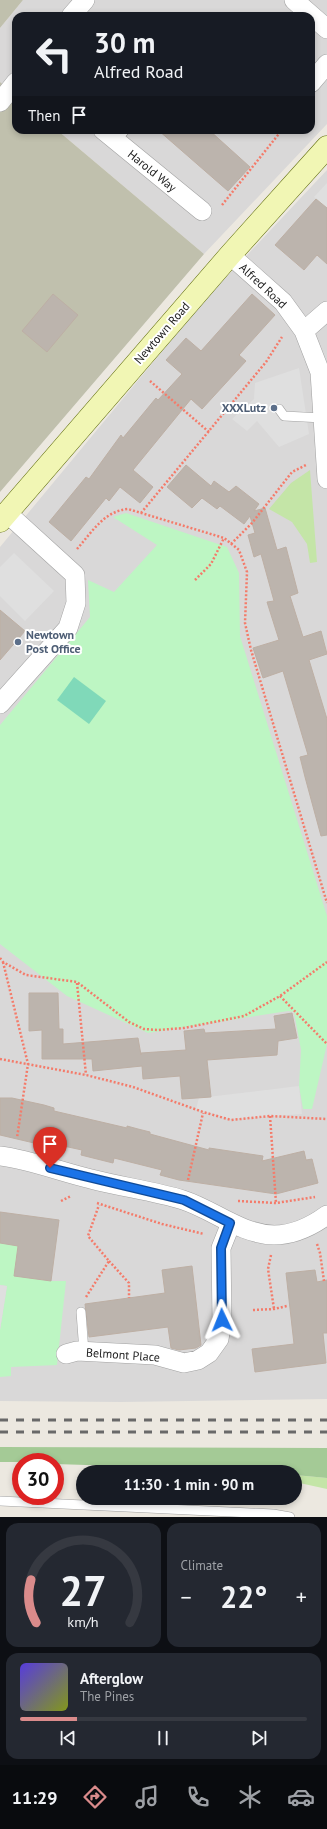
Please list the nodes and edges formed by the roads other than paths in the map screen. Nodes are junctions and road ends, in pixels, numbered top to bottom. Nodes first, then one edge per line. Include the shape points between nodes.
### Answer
1 (85, 0) edge
2 (294, 0) edge
3 (74, 12) edge
4 (308, 12) edge
5 (315, 18) edge
6 (327, 29) edge
7 (327, 64) edge
8 (315, 78) edge
9 (12, 87) edge
10 (0, 102) edge
11 (114, 134) edge
12 (327, 147) edge
13 (202, 211) road end
14 (230, 256) junction
15 (327, 312) edge
16 (300, 324) junction
17 (278, 409) dead end
18 (324, 418) junction
19 (327, 479) edge
20 (3, 517) edge
21 (0, 704) edge
22 (0, 1156) edge
23 (327, 1215) edge
24 (230, 1223) junction
25 (81, 1312) road end
26 (75, 1353) joint
27 (0, 1501) edge
28 (290, 1517) edge

1 - 3 street
2 - 4 street
5 - 6 street
7 - 8 street
9 - 10 street
11 - 13 street, Harold Way via 168,191
12 - 14 street, Newtown Road
14 - 16 street, Alfred Road via 283,302
14 - 20 street, Newtown Road
15 - 16 street
16 - 18 street, Alfred Road via 320,372
17 - 18 lane via 284,416
18 - 19 street, Alfred Road
20 - 21 street via 75,575 76,603 68,628
22 - 24 street via 184,1200
23 - 24 street via 311,1227 275,1235
24 - 26 street, Belmont Place via 221,1248 222,1320 219,1339 209,1353 198,1360 184,1363 155,1355
25 - 26 lane
27 - 28 lane via 273,1514

